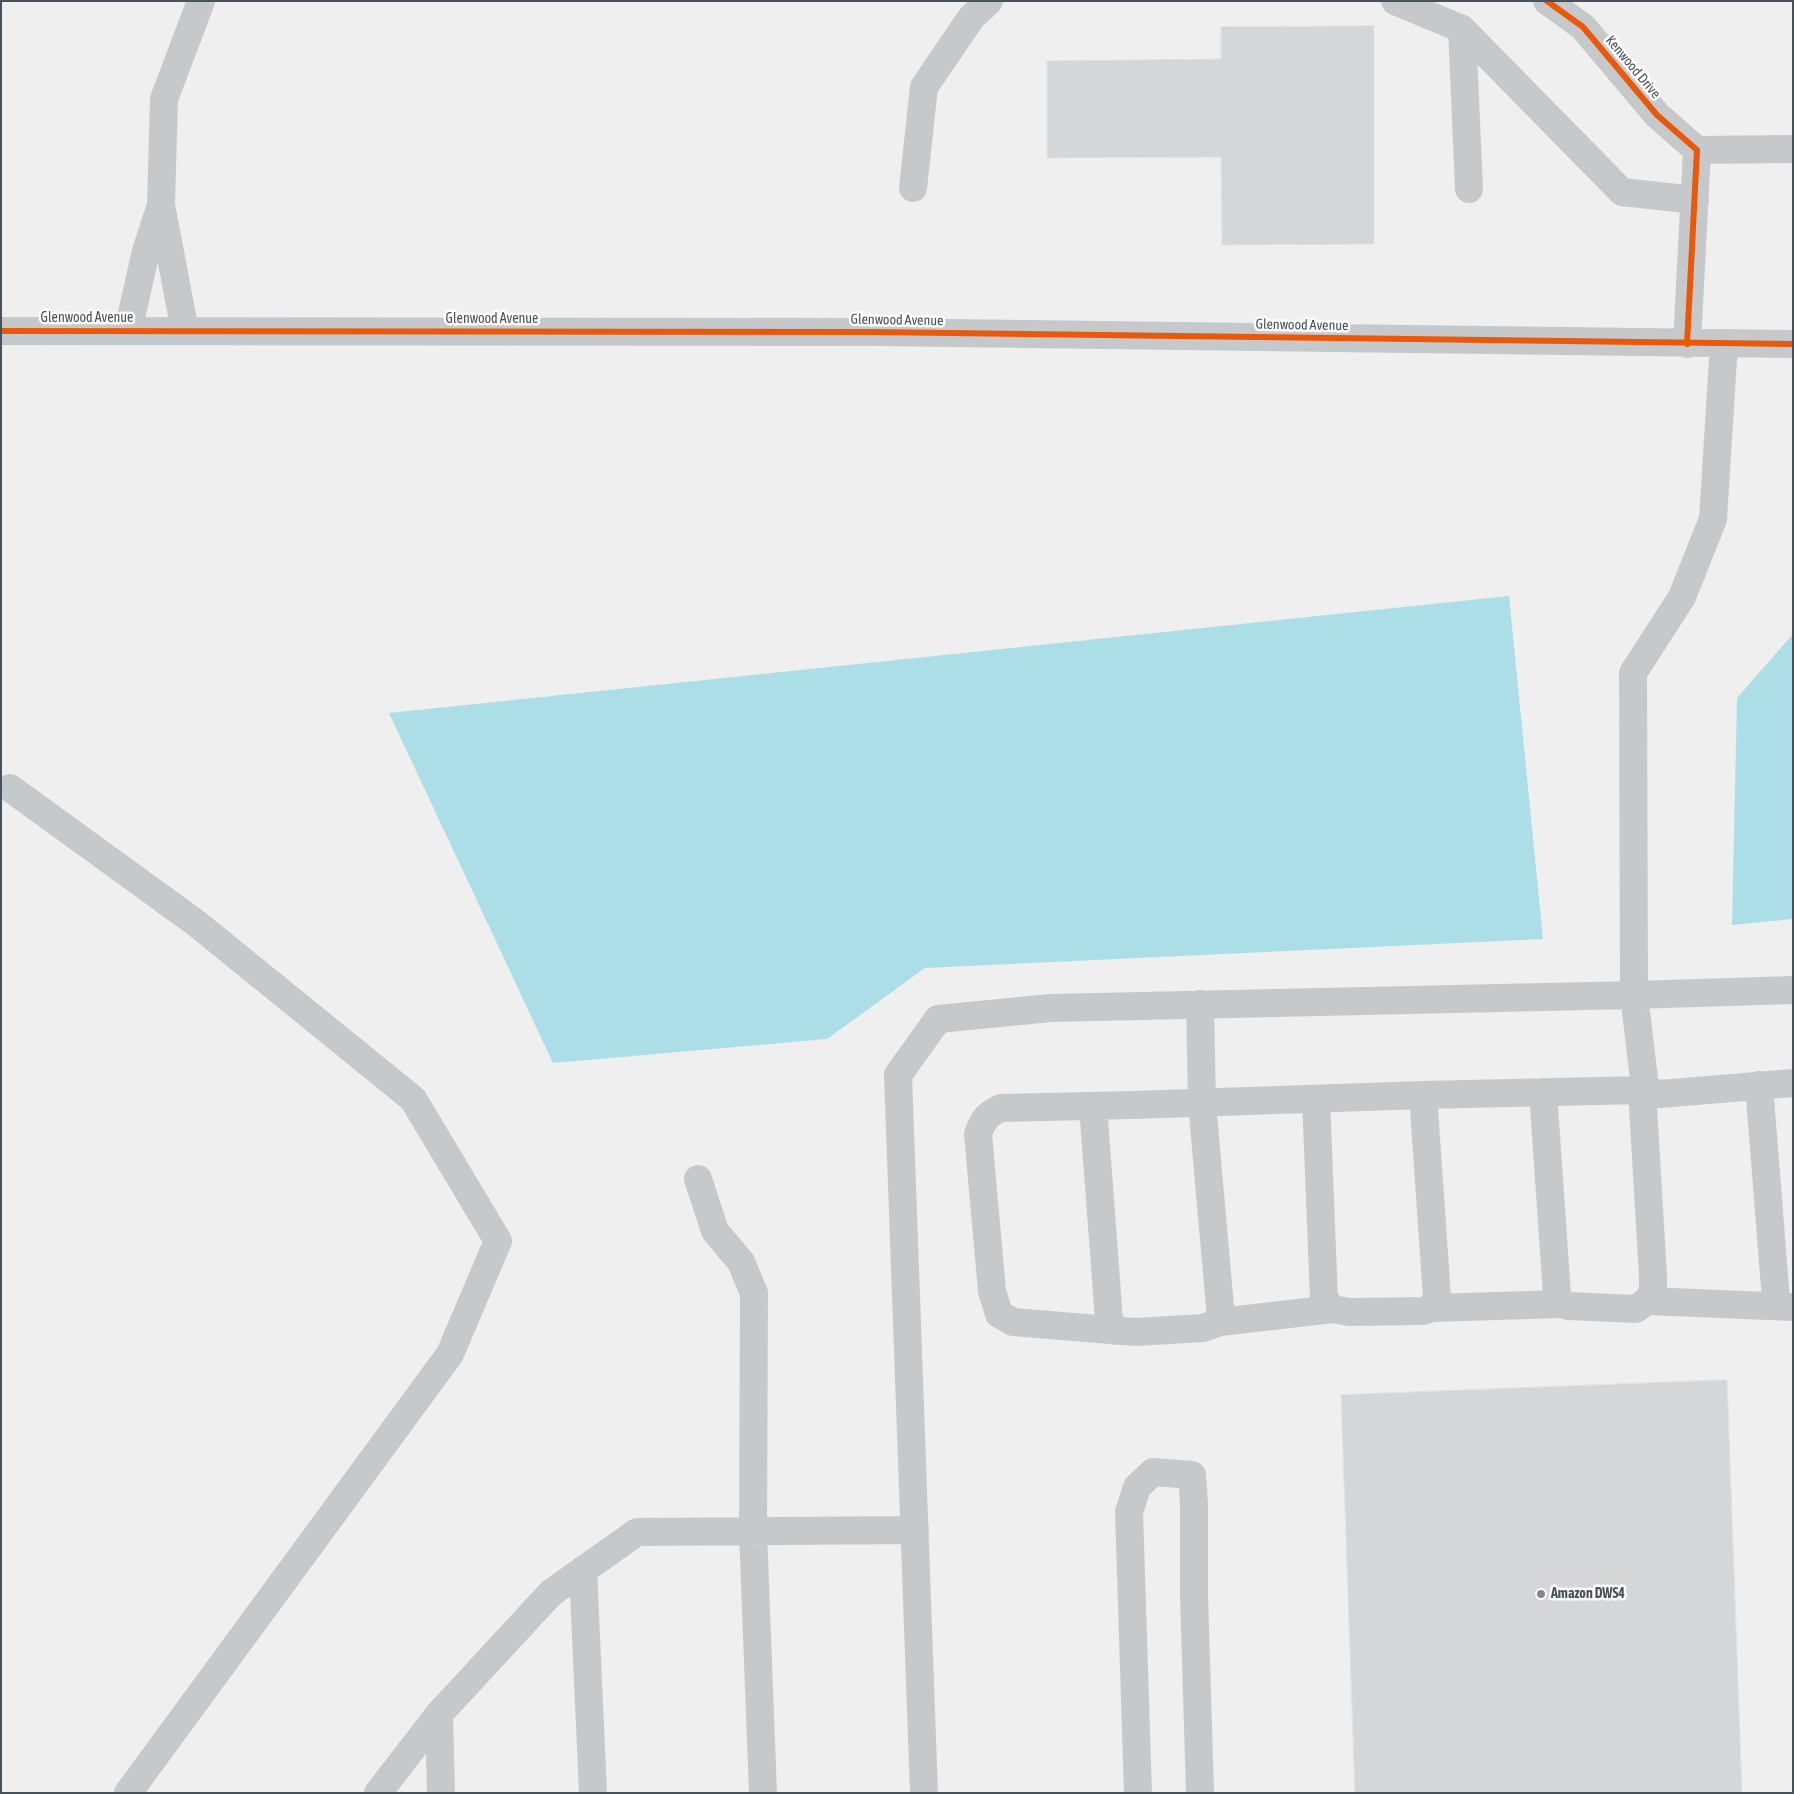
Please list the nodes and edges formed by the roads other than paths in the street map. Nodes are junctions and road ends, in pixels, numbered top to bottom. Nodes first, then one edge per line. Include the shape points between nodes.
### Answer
1 (201, 1) edge
2 (988, 1) edge
3 (1395, 1) edge
4 (1547, 1) edge
5 (1462, 29) junction
6 (1793, 149) edge
7 (1697, 150) junction
8 (913, 188) dead end
9 (1469, 189) dead end
10 (1695, 200) junction
11 (161, 205) junction
12 (1, 331) edge
13 (128, 331) junction
14 (185, 331) junction
15 (1687, 344) junction
16 (1724, 344) junction
17 (1793, 344) edge
18 (10, 788) dead end
19 (1793, 990) edge
20 (1634, 995) junction
21 (1200, 1004) junction
22 (1793, 1083) edge
23 (1759, 1086) junction
24 (1642, 1090) junction
25 (1542, 1092) junction
26 (1422, 1095) junction
27 (1316, 1099) junction
28 (1202, 1103) junction
29 (1093, 1106) junction
30 (698, 1179) dead end
31 (1647, 1301) junction
32 (1562, 1304) junction
33 (1787, 1307) edge
34 (1432, 1308) junction
35 (1333, 1309) junction
36 (1220, 1322) junction
37 (1117, 1331) junction
38 (915, 1530) junction
39 (753, 1532) junction
40 (583, 1570) junction
41 (438, 1714) junction
42 (128, 1793) edge
43 (378, 1793) edge
44 (441, 1793) edge
45 (593, 1793) edge
46 (763, 1793) edge
47 (924, 1793) edge
48 (1138, 1793) edge
49 (1200, 1793) edge

1 - 11 street via 164,99
2 - 8 street via 971,18 924,87
3 - 5 street
4 - 7 street, Kenwood Drive via 1583,27 1657,115
5 - 9 street
5 - 10 street via 1622,192
6 - 7 street
7 - 10 street
10 - 15 street
11 - 13 street via 146,251
11 - 14 street
12 - 13 street, Glenwood Avenue
13 - 14 street, Glenwood Avenue
14 - 15 street, Glenwood Avenue via 874,332
15 - 16 street, Glenwood Avenue
16 - 17 street, Glenwood Avenue
16 - 20 street via 1713,519 1682,597 1634,673
18 - 42 street via 196,923 412,1099 498,1241 450,1354
19 - 20 street
20 - 21 street
20 - 24 street via 1644,1079
21 - 28 street
21 - 38 street via 1051,1008 938,1019 898,1075
22 - 23 street
23 - 24 street via 1660,1094
23 - 33 street via 1776,1300
24 - 25 street
24 - 31 street via 1653,1291
25 - 26 street
25 - 32 street via 1557,1296
26 - 27 street
26 - 34 street via 1437,1297
27 - 28 street
27 - 35 street via 1324,1300
28 - 29 street
28 - 36 street
29 - 37 street via 1109,1320
29 - 37 street via 1000,1108 983,1119 978,1134 992,1291 999,1314 1013,1322
30 - 39 street via 715,1231 741,1262 754,1294
31 - 32 street via 1636,1309
31 - 33 street
32 - 34 street
34 - 35 street via 1423,1311 1349,1312
35 - 36 street
36 - 37 street via 1203,1328
38 - 39 street
38 - 47 street
39 - 40 street via 637,1532
39 - 46 street
40 - 41 street via 550,1593
40 - 45 street
41 - 43 street
41 - 44 street
48 - 49 street via 1129,1512 1137,1487 1153,1472 1192,1475

